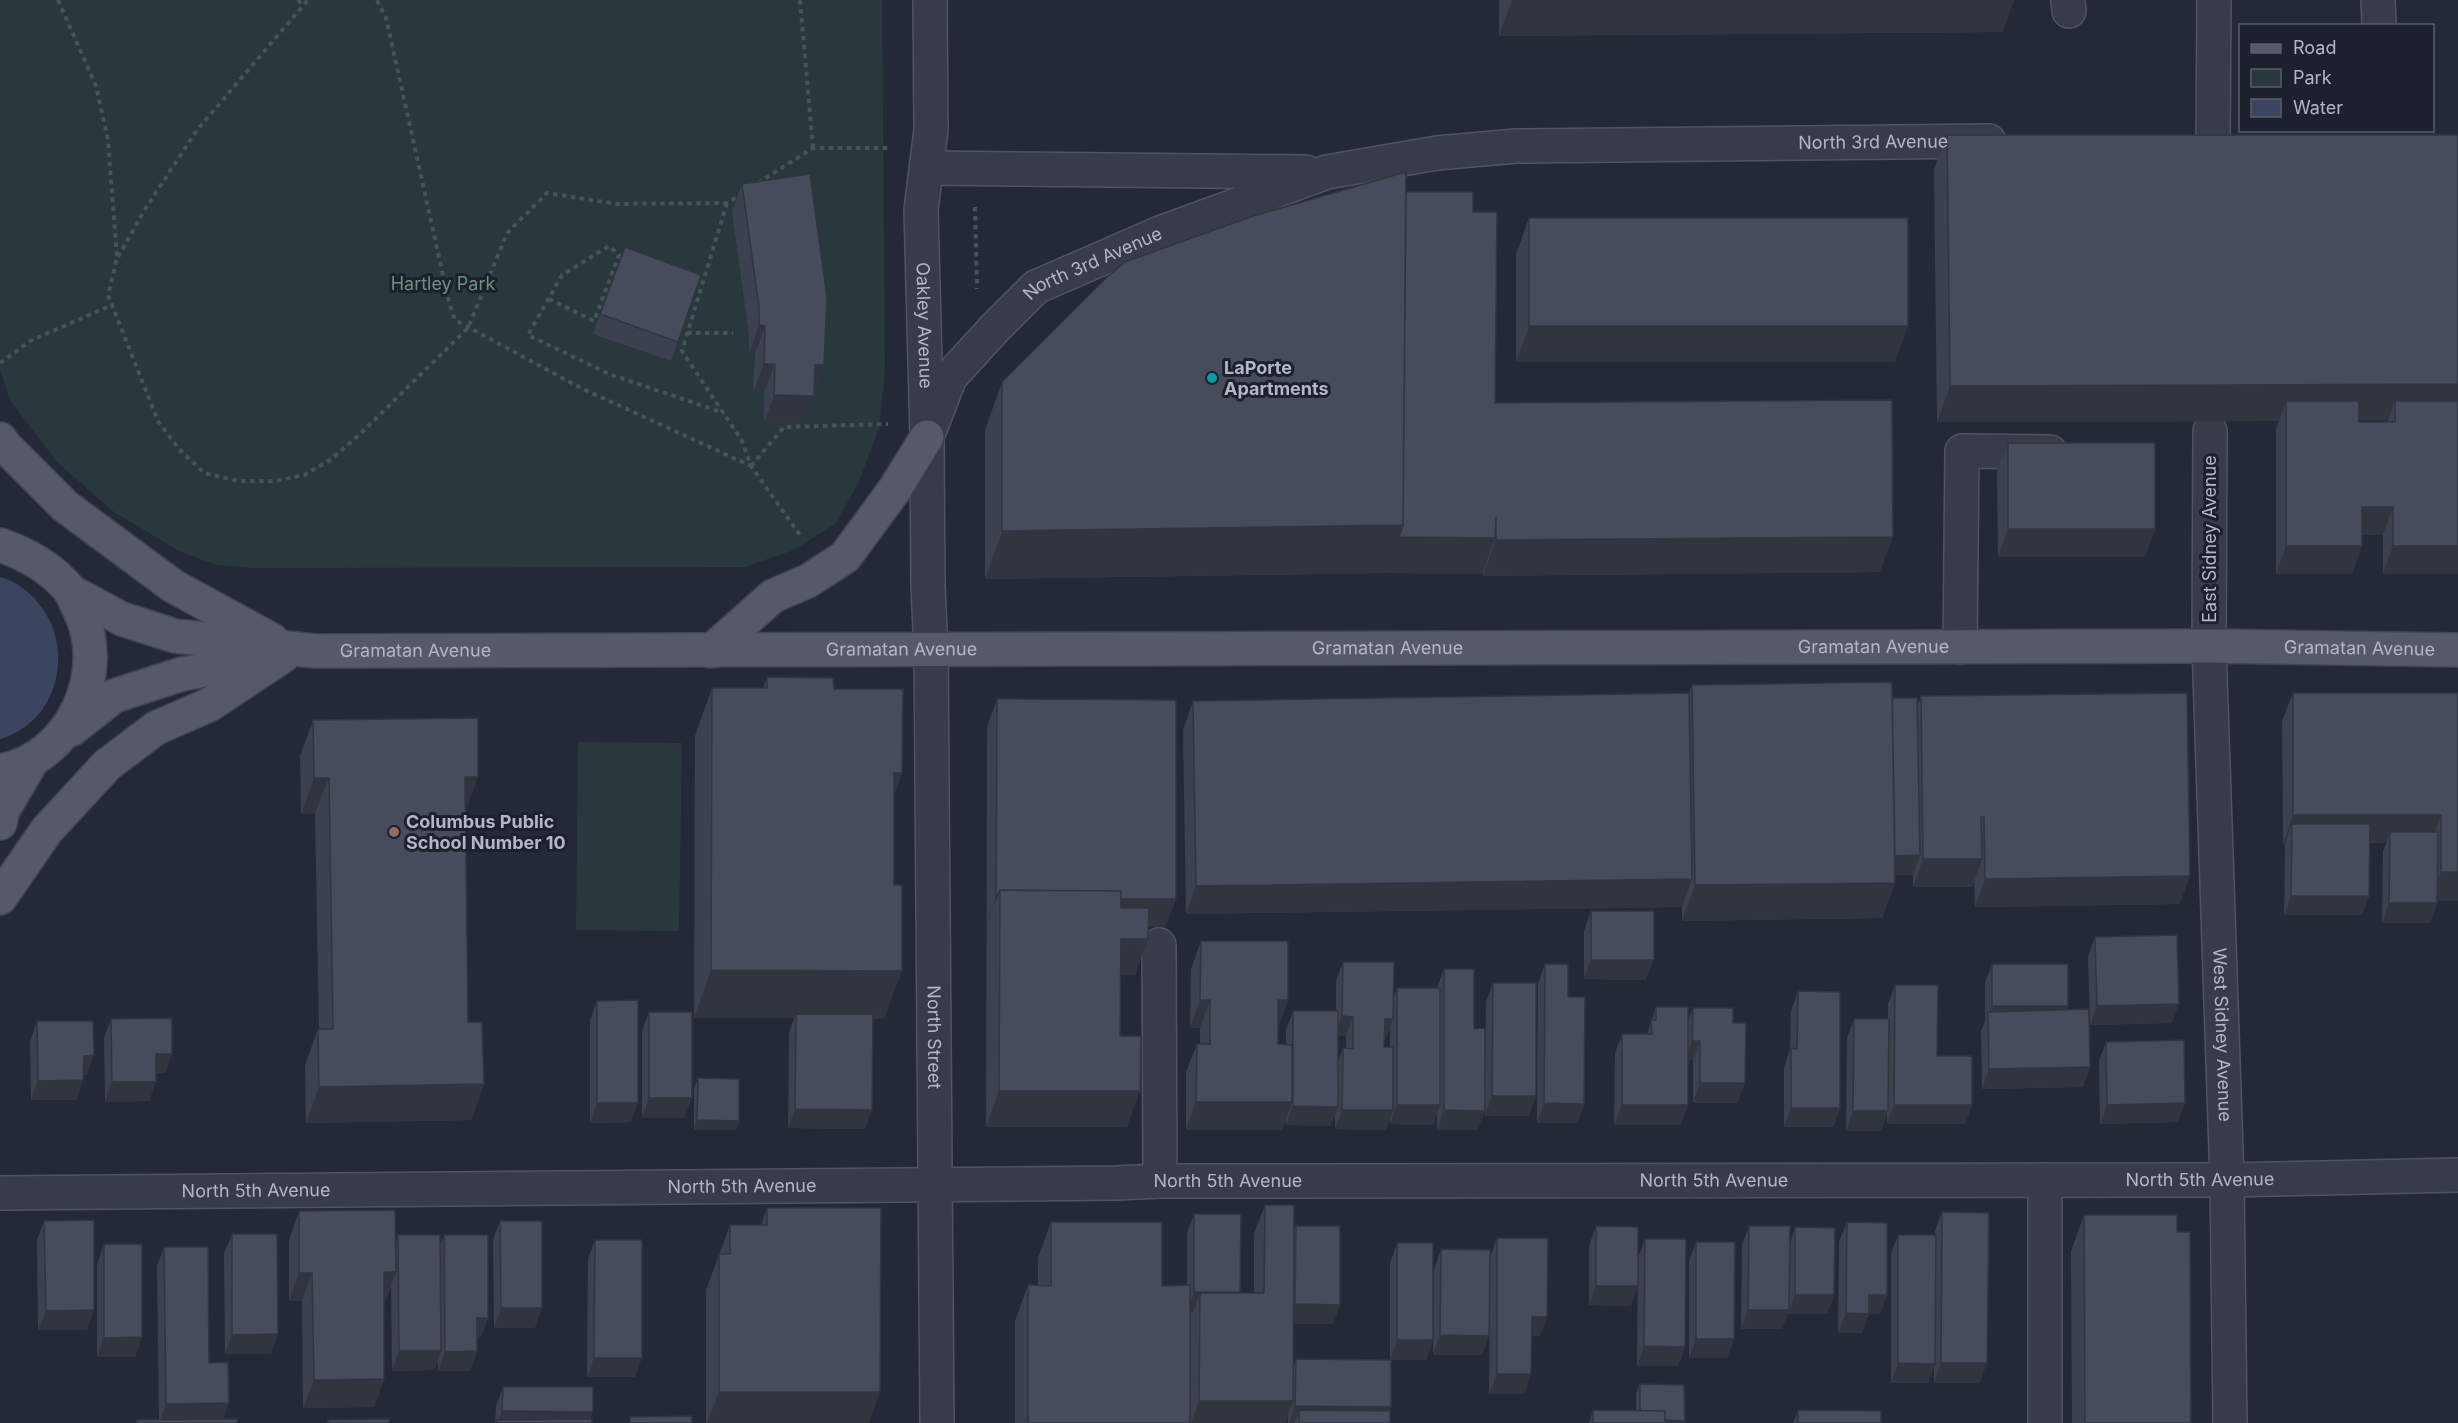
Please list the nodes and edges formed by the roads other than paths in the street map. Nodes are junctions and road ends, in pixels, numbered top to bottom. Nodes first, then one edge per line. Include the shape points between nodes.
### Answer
1 (930, 0) edge
2 (2214, 0) edge
3 (2212, 139) junction
4 (2248, 139) edge
5 (2178, 140) edge
6 (2013, 141) edge
7 (927, 168) junction
8 (1327, 172) junction
9 (2210, 431) dead end
10 (927, 436) junction
11 (0, 439) edge
12 (2079, 452) edge
13 (0, 519) edge
14 (12, 549) edge
15 (70, 591) junction
16 (2209, 646) junction
17 (1960, 647) junction
18 (2458, 650) edge
19 (294, 651) junction
20 (711, 651) junction
21 (931, 651) junction
22 (58, 739) junction
23 (33, 759) junction
24 (0, 771) edge
25 (0, 822) edge
26 (0, 898) edge
27 (1159, 945) dead end
28 (2458, 1175) edge
29 (2045, 1180) junction
30 (2227, 1180) junction
31 (1160, 1181) junction
32 (934, 1184) junction
33 (0, 1193) edge
34 (937, 1423) edge
35 (2045, 1423) edge
36 (2230, 1423) edge

1 - 7 street, Oakley Avenue via 931,130
2 - 3 street
3 - 4 street
3 - 5 street
6 - 8 street, North 3rd Avenue via 1517,146 1437,153
7 - 8 street, North 3rd Avenue
7 - 10 street, Oakley Avenue via 921,210
8 - 10 street, North 3rd Avenue via 1160,233 1036,288 950,377
9 - 16 street, East Sidney Avenue
10 - 20 main road via 895,489 845,557 808,581 773,596
10 - 21 street, Oakley Avenue
11 - 19 main road via 65,506 173,586
12 - 17 street via 1962,451
13 - 14 main road
14 - 15 main road via 48,568
15 - 19 main road, Gramatan Avenue via 122,619 175,636
15 - 22 main road via 84,620 91,651 89,683 78,713
16 - 17 main road, Gramatan Avenue
16 - 18 main road, Gramatan Avenue
16 - 30 street, West Sidney Avenue
17 - 21 main road, Gramatan Avenue
19 - 20 main road, Gramatan Avenue
19 - 22 main road, Gramatan Avenue via 182,674 114,696
19 - 26 main road via 209,705 156,728 107,765 47,830
20 - 21 main road, Gramatan Avenue
21 - 32 street, North Street
22 - 23 main road
23 - 24 main road
23 - 25 main road
27 - 31 street
28 - 30 street, North 5th Avenue
29 - 30 street, North 5th Avenue
29 - 31 street, North 5th Avenue
29 - 35 street
30 - 36 street, West Sidney Avenue
31 - 32 street, North 5th Avenue
32 - 33 street, North 5th Avenue
32 - 34 street, North Street

